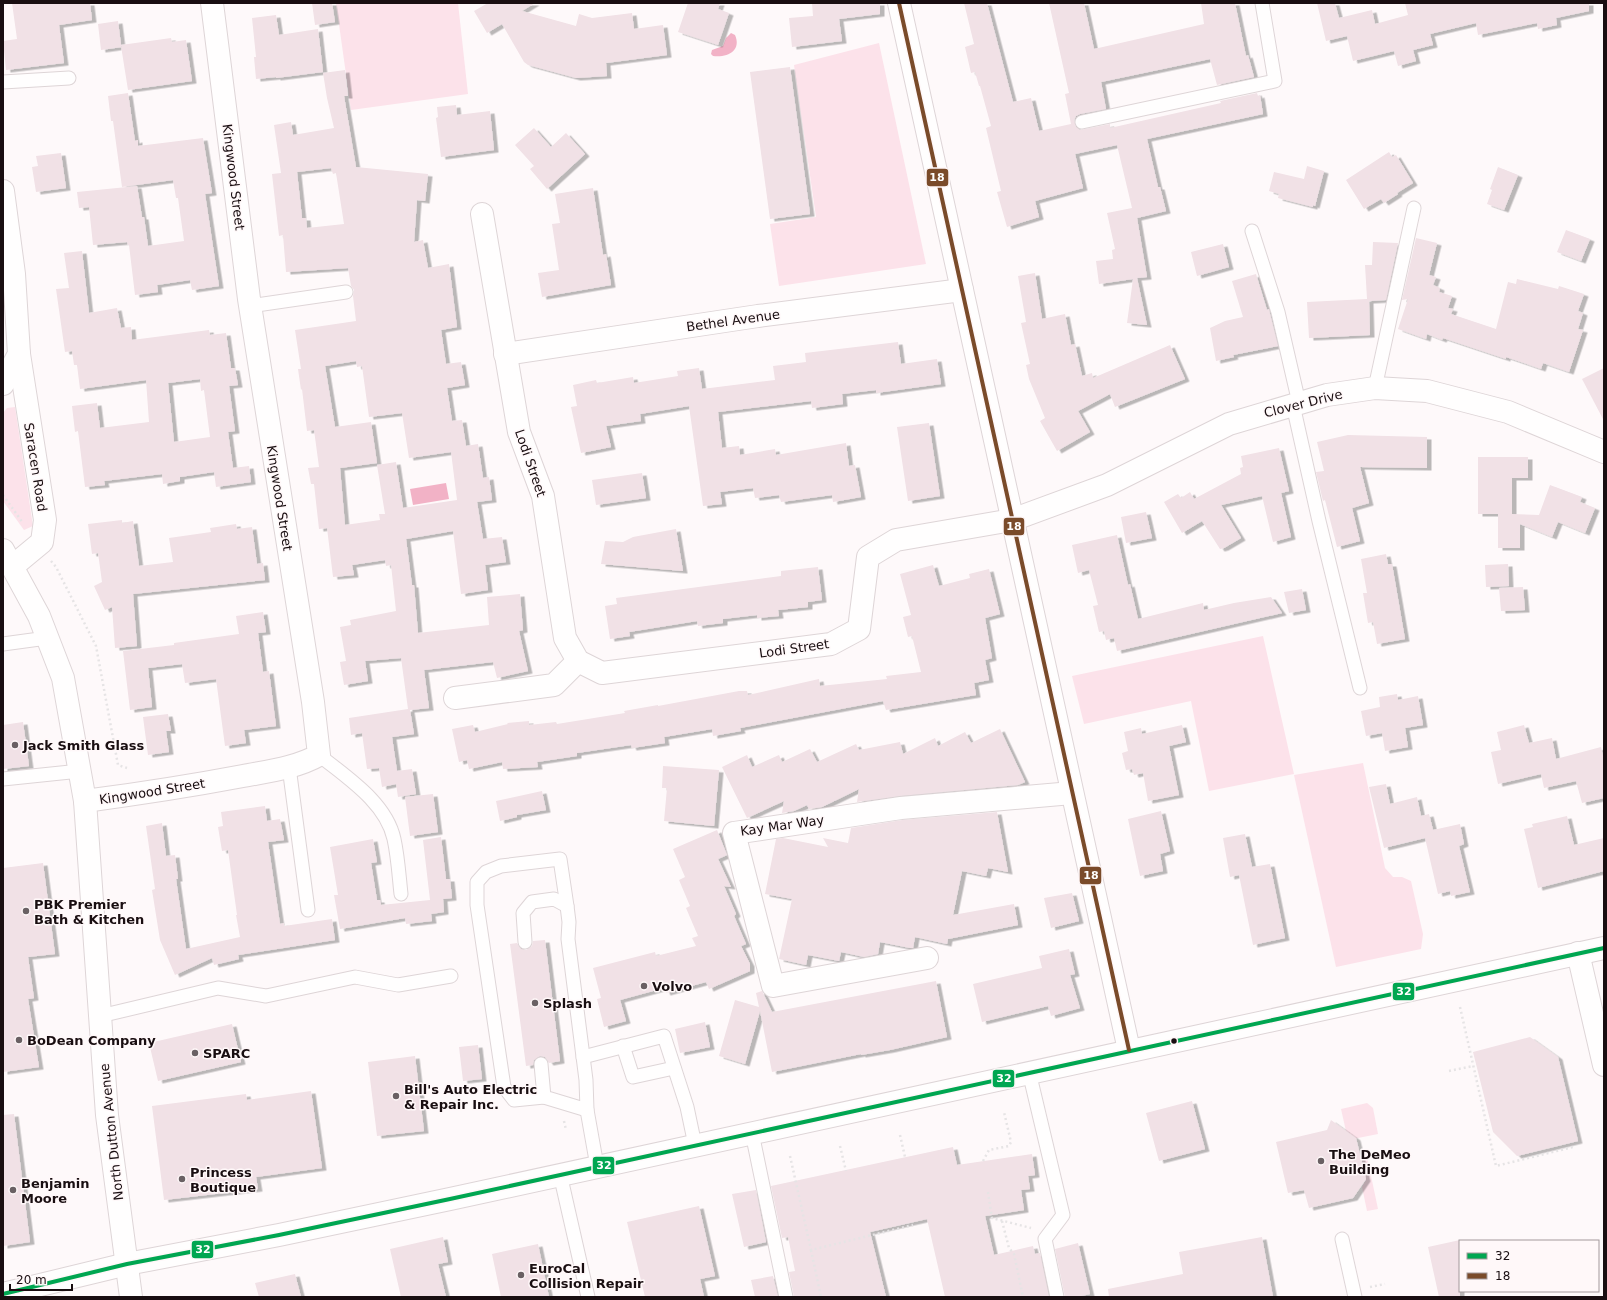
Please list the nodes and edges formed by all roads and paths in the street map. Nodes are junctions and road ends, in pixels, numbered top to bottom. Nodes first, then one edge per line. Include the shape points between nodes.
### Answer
1 (212, 3) edge
2 (899, 3) edge
3 (1262, 3) edge
4 (69, 78) dead end
5 (3, 82) edge
6 (1082, 122) dead end
7 (3, 191) edge
8 (1414, 208) dead end
9 (482, 214) dead end
10 (1252, 230) dead end
11 (6, 238) edge
12 (962, 290) junction
13 (346, 292) dead end
14 (250, 306) junction
15 (19, 354) junction
16 (505, 354) junction
17 (3, 384) edge
18 (1375, 388) junction
19 (1296, 404) junction
20 (1604, 452) edge
21 (3, 495) edge
22 (1012, 520) junction
23 (39, 545) junction
24 (8, 558) edge
25 (47, 638) junction
26 (3, 644) edge
27 (578, 661) junction
28 (1360, 688) dead end
29 (456, 698) dead end
30 (319, 755) junction
31 (289, 767) junction
32 (127, 768) dead end
33 (80, 772) junction
34 (3, 779) edge
35 (1072, 793) junction
36 (85, 801) junction
37 (401, 894) dead end
38 (567, 906) junction
39 (308, 910) dead end
40 (526, 942) dead end
41 (1604, 948) edge
42 (1578, 953) junction
43 (927, 958) dead end
44 (451, 976) dead end
45 (1460, 1007) dead end
46 (100, 1016) junction
47 (623, 1046) junction
48 (1129, 1050) junction
49 (583, 1056) junction
50 (541, 1064) dead end
51 (1604, 1065) edge
52 (1473, 1066) junction
53 (674, 1068) junction
54 (1449, 1071) dead end
55 (1028, 1072) junction
56 (544, 1097) junction
57 (587, 1110) junction
58 (1004, 1112) dead end
59 (752, 1133) junction
60 (900, 1135) dead end
61 (695, 1145) junction
62 (840, 1146) dead end
63 (1573, 1147) dead end
64 (790, 1156) dead end
65 (905, 1157) dead end
66 (983, 1161) dead end
67 (598, 1166) junction
68 (846, 1171) dead end
69 (560, 1174) junction
70 (988, 1192) dead end
71 (1002, 1221) junction
72 (913, 1225) dead end
73 (1049, 1233) junction
74 (1342, 1238) dead end
75 (811, 1250) junction
76 (127, 1264) junction
77 (3, 1294) edge
78 (131, 1297) edge
79 (588, 1297) edge
80 (786, 1297) edge
81 (821, 1297) edge
82 (1023, 1297) edge
83 (1057, 1297) edge
84 (1355, 1297) edge

1 - 14 street, Kingwood Street
2 - 12 street
3 - 6 lane via 1275,81
4 - 5 lane
7 - 11 street, Saracen Road
8 - 18 lane
9 - 16 street, Lodi Street
10 - 19 lane via 1278,312
11 - 15 street, Saracen Road via 14,274
12 - 16 street, Bethel Avenue via 758,316
12 - 22 street
13 - 14 lane
14 - 30 street, Kingwood Street via 313,702
15 - 17 street
15 - 23 street, Saracen Road via 45,520 42,542
16 - 27 street, Lodi Street via 519,432 543,496 565,638
18 - 19 street, Clover Drive via 1327,395
18 - 20 street, Clover Drive via 1427,391 1508,412
19 - 22 street, Clover Drive via 1229,424 1107,485
19 - 28 lane via 1319,521
21 - 23 path
22 - 27 street, Lodi Street via 896,540 868,557 859,629 831,644 602,673
22 - 35 street
23 - 24 street
23 - 32 path via 56,567 96,646 118,765
24 - 25 street, North Dutton Avenue via 39,616
25 - 26 lane
25 - 33 street, North Dutton Avenue via 63,678
27 - 29 street via 554,685
30 - 31 street, Kingwood Street via 307,762
30 - 37 lane via 362,789 389,823 394,838
31 - 36 street, Kingwood Street via 186,787
31 - 39 lane
33 - 34 lane
33 - 36 street, North Dutton Avenue
35 - 43 street, Kay Mar Way via 901,808 734,833 773,986
35 - 48 street
36 - 46 street, North Dutton Avenue
38 - 40 lane via 554,899 532,902 523,913
38 - 49 lane via 568,939
38 - 56 lane via 560,859 501,866 486,872 477,882 477,905 504,1087 514,1100
41 - 42 street
42 - 48 street
42 - 51 street
44 - 46 lane via 398,986 355,977 266,996 218,988
45 - 52 path
46 - 76 street, North Dutton Avenue via 107,1114
47 - 49 lane
47 - 53 lane via 634,1077
47 - 53 lane via 664,1036
48 - 55 street
49 - 57 lane
50 - 56 lane
52 - 54 path
52 - 63 path via 1496,1166
53 - 61 lane via 687,1107
55 - 59 street
55 - 73 lane via 1063,1215
56 - 57 lane
57 - 67 lane
58 - 66 path via 1011,1142 1008,1146 989,1150
59 - 61 street
59 - 80 lane
60 - 65 path
61 - 67 street
62 - 68 path
64 - 75 path
67 - 69 street
69 - 76 street via 279,1235
69 - 79 lane
70 - 71 path via 992,1218
71 - 73 path
71 - 82 path via 1009,1248 1014,1254
72 - 75 path
73 - 83 lane via 1044,1240
74 - 84 lane
75 - 81 path
76 - 77 street
76 - 78 street, North Dutton Avenue

